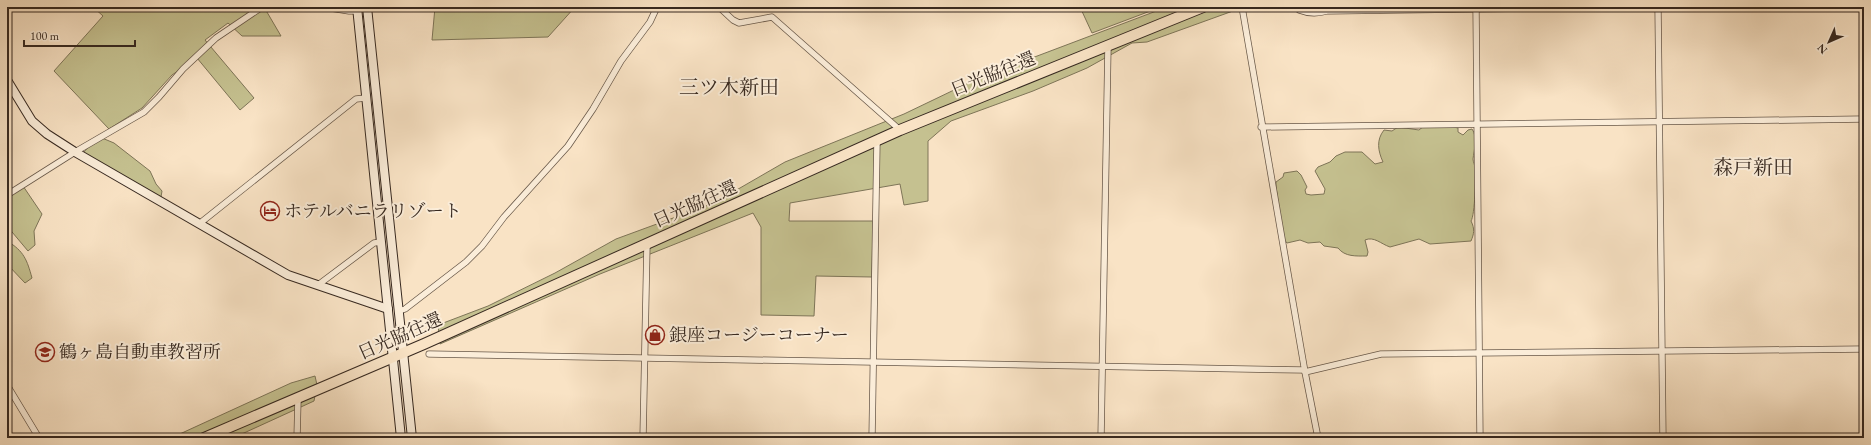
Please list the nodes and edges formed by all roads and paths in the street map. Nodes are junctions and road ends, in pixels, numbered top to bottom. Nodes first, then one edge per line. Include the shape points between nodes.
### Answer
1 (262, 7) edge
2 (324, 7) edge
3 (367, 7) edge
4 (657, 7) edge
5 (719, 7) edge
6 (1203, 7) edge
7 (1242, 7) edge
8 (1299, 7) edge
9 (1612, 7) edge
10 (1627, 7) edge
11 (1658, 7) edge
12 (1691, 7) edge
13 (1476, 8) edge
14 (357, 9) edge
15 (1108, 46) junction
16 (7, 80) edge
17 (366, 98) junction
18 (1864, 119) edge
19 (1660, 122) junction
20 (1477, 123) junction
21 (1262, 127) junction
22 (900, 130) junction
23 (877, 141) junction
24 (75, 152) junction
25 (7, 195) edge
26 (199, 224) junction
27 (381, 242) junction
28 (647, 244) junction
29 (318, 285) junction
30 (388, 309) junction
31 (399, 311) junction
32 (1864, 348) edge
33 (1662, 350) junction
34 (404, 352) junction
35 (1478, 352) junction
36 (429, 354) dead end
37 (393, 357) junction
38 (644, 358) junction
39 (874, 362) junction
40 (1102, 367) junction
41 (1305, 371) junction
42 (7, 385) edge
43 (298, 399) junction
44 (39, 438) edge
45 (204, 438) edge
46 (297, 438) edge
47 (401, 438) edge
48 (412, 438) edge
49 (643, 438) edge
50 (872, 438) edge
51 (1101, 438) edge
52 (1318, 438) edge
53 (1480, 438) edge
54 (1663, 438) edge

1 - 24 street via 216,38 183,69 144,112
2 - 14 street via 349,11
3 - 31 street
4 - 31 street via 650,22 621,61 568,146 471,257
5 - 22 street via 739,23 772,16
6 - 15 highway, 日光脇往還
7 - 21 street
8 - 13 street via 1305,12 1317,14 1327,11
9 - 13 street
10 - 11 street
11 - 12 street
11 - 19 street
13 - 20 street
14 - 17 street
15 - 22 highway, 日光脇往還
15 - 40 street
16 - 24 street via 32,121
17 - 26 street via 356,99
17 - 27 street
18 - 19 street
19 - 20 street
19 - 33 street
20 - 21 street
20 - 35 street
21 - 41 street
22 - 23 highway, 日光脇往還
23 - 28 highway, 日光脇往還
23 - 39 street
24 - 25 street
24 - 26 street
26 - 29 street via 288,275
27 - 29 street via 374,243
27 - 30 street
28 - 34 highway, 日光脇往還
28 - 38 street
29 - 30 street
30 - 37 street
31 - 34 street
32 - 33 street
33 - 35 street
33 - 54 street
34 - 37 highway, 日光脇往還
34 - 48 street
35 - 41 street via 1381,354
35 - 53 street
36 - 38 street
37 - 43 highway, 日光脇往還
37 - 47 street
38 - 39 street
38 - 49 street
39 - 40 street
39 - 50 street
40 - 41 street
40 - 51 street
41 - 52 street
42 - 44 street
43 - 45 highway, 日光脇往還
43 - 46 street

